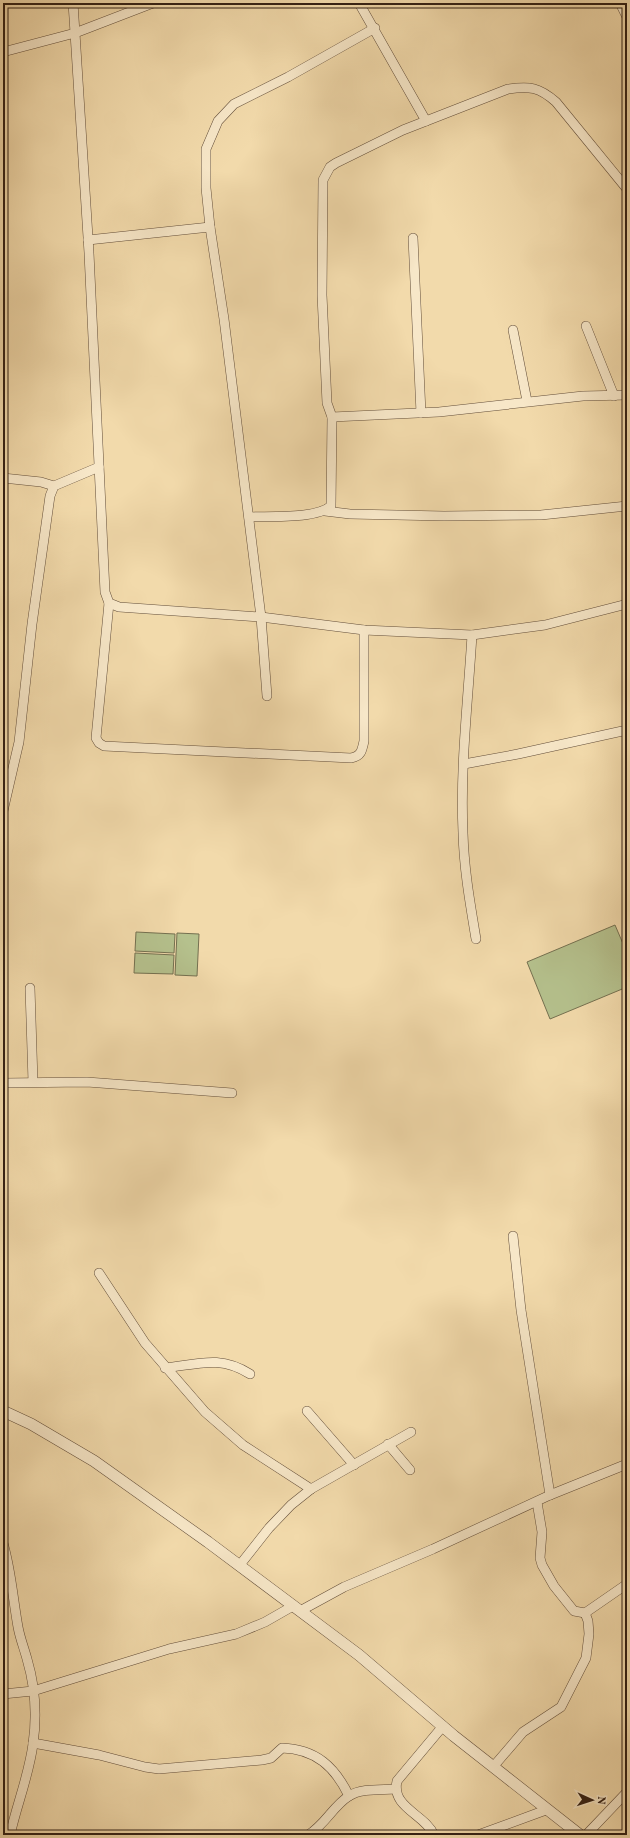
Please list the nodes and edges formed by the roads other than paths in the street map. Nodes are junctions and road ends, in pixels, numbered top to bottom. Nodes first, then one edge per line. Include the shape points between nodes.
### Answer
1 (73, 3) edge
2 (154, 3) edge
3 (359, 3) edge
4 (620, 3) edge
5 (627, 18) edge
6 (375, 28) junction
7 (75, 33) junction
8 (3, 52) edge
9 (426, 121) junction
10 (627, 189) edge
11 (210, 227) junction
12 (413, 238) dead end
13 (88, 240) junction
14 (586, 326) dead end
15 (513, 330) dead end
16 (627, 395) edge
17 (614, 396) junction
18 (527, 401) junction
19 (421, 413) junction
20 (332, 417) junction
21 (99, 467) junction
22 (3, 478) edge
23 (54, 486) junction
24 (627, 506) edge
25 (325, 511) junction
26 (249, 517) junction
27 (109, 603) junction
28 (627, 604) edge
29 (261, 617) junction
30 (364, 630) junction
31 (472, 635) junction
32 (267, 696) dead end
33 (627, 730) edge
34 (464, 764) junction
35 (4, 801) edge
36 (3, 811) edge
37 (476, 939) dead end
38 (30, 988) dead end
39 (33, 1082) junction
40 (3, 1083) edge
41 (232, 1093) dead end
42 (513, 1236) dead end
43 (99, 1273) dead end
44 (165, 1368) junction
45 (250, 1374) dead end
46 (3, 1411) edge
47 (307, 1411) dead end
48 (411, 1432) dead end
49 (388, 1444) junction
50 (627, 1464) edge
51 (354, 1465) junction
52 (410, 1470) dead end
53 (311, 1489) junction
54 (550, 1495) junction
55 (537, 1502) junction
56 (3, 1543) edge
57 (239, 1566) junction
58 (627, 1584) edge
59 (296, 1609) junction
60 (585, 1613) junction
61 (33, 1691) junction
62 (3, 1694) edge
63 (443, 1726) junction
64 (33, 1743) junction
65 (493, 1767) junction
66 (395, 1789) junction
67 (627, 1792) edge
68 (349, 1796) junction
69 (546, 1810) junction
70 (10, 1835) edge
71 (308, 1835) edge
72 (434, 1835) edge
73 (478, 1835) edge
74 (580, 1835) edge
75 (586, 1835) edge

1 - 7 street
2 - 7 street
3 - 6 street
4 - 5 street
6 - 9 street
6 - 11 street via 234,104 218,121 206,149
7 - 8 street
7 - 13 street
9 - 10 street via 508,88 535,88 545,92 556,102
9 - 20 street via 336,163 330,167 323,180 322,295 327,403
11 - 13 street
11 - 26 street
12 - 19 street
13 - 21 street
14 - 17 street
15 - 18 street
16 - 17 street
17 - 18 street
18 - 19 street
19 - 20 street
20 - 25 street via 331,506
21 - 23 street
21 - 27 street via 105,592
22 - 23 street
23 - 35 street via 48,507 32,624 19,742
24 - 25 street via 540,515 444,516
25 - 26 street
26 - 29 street
27 - 29 street via 119,606
27 - 30 street via 96,738 104,746 351,758 358,756 364,741
28 - 31 street via 545,625
29 - 30 street
29 - 32 street
30 - 31 street
31 - 34 street
33 - 34 street
34 - 37 street via 464,846 467,886
35 - 36 street
38 - 39 street
39 - 40 street
39 - 41 street via 87,1082
42 - 54 street via 521,1310
43 - 44 street via 145,1343
44 - 45 street via 217,1361 236,1365
44 - 53 street via 205,1412 243,1446
46 - 57 street via 31,1424 94,1461
47 - 51 street
48 - 49 street
49 - 51 street
49 - 52 street
50 - 54 street
51 - 53 street
53 - 57 street via 269,1528
54 - 55 street
55 - 59 street
55 - 60 street via 542,1532 542,1565 554,1586 574,1611
56 - 61 street via 18,1628 28,1660
57 - 59 street
58 - 60 street
59 - 61 street via 236,1634 168,1650
59 - 63 street via 360,1655
60 - 65 street via 589,1634 586,1658 561,1707 523,1732
61 - 62 street
61 - 64 street
63 - 65 street
63 - 66 street via 397,1781
64 - 68 street via 159,1769 266,1759 271,1758 282,1748 292,1748 304,1751 332,1767
64 - 70 street via 25,1786
65 - 69 street
66 - 68 street via 368,1790
66 - 72 street via 398,1798
67 - 75 street
68 - 71 street via 317,1830
69 - 73 street
69 - 74 street

